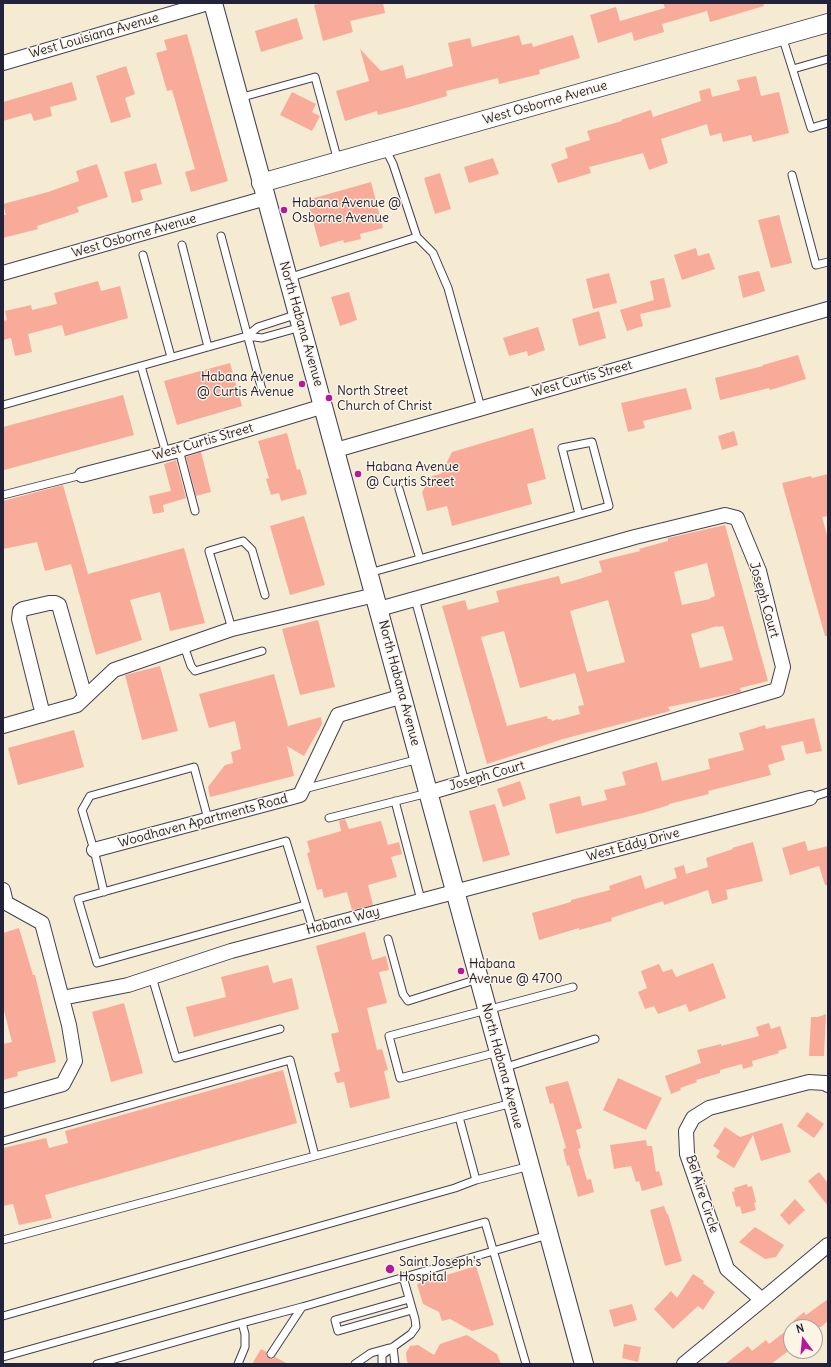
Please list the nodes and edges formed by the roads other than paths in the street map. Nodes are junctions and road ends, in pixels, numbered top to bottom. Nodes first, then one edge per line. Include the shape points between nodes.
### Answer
1 (208, 3) edge
2 (213, 3) edge
3 (828, 23) edge
4 (782, 36) junction
5 (828, 59) edge
6 (3, 63) edge
7 (793, 69) junction
8 (239, 98) junction
9 (828, 123) edge
10 (385, 148) junction
11 (338, 161) junction
12 (792, 175) dead end
13 (264, 191) junction
14 (221, 236) dead end
15 (417, 237) junction
16 (182, 245) dead end
17 (144, 255) dead end
18 (828, 262) edge
19 (3, 273) edge
20 (288, 278) junction
21 (828, 309) edge
22 (300, 321) junction
23 (247, 336) junction
24 (208, 347) junction
25 (171, 357) junction
26 (141, 366) junction
27 (262, 390) dead end
28 (3, 405) edge
29 (324, 406) junction
30 (481, 408) junction
31 (336, 450) junction
32 (172, 452) junction
33 (82, 475) joint
34 (399, 489) dead end
35 (3, 495) edge
36 (195, 511) dead end
37 (579, 514) junction
38 (420, 559) junction
39 (369, 573) junction
40 (265, 595) dead end
41 (415, 599) junction
42 (377, 602) junction
43 (232, 630) junction
44 (184, 646) junction
45 (262, 652) dead end
46 (403, 696) junction
47 (85, 697) junction
48 (43, 715) junction
49 (3, 726) edge
50 (419, 758) junction
51 (465, 782) junction
52 (303, 790) junction
53 (828, 792) edge
54 (428, 793) junction
55 (810, 798) joint
56 (395, 801) junction
57 (329, 818) dead end
58 (208, 819) junction
59 (94, 850) junction
60 (3, 890) edge
61 (455, 891) junction
62 (104, 892) junction
63 (421, 900) junction
64 (305, 904) junction
65 (313, 929) junction
66 (388, 939) dead end
67 (152, 977) junction
68 (479, 979) junction
69 (573, 987) dead end
70 (62, 998) junction
71 (487, 1011) junction
72 (280, 1029) dead end
73 (595, 1039) dead end
74 (501, 1060) junction
75 (828, 1085) edge
76 (3, 1101) edge
77 (512, 1103) junction
78 (459, 1117) junction
79 (3, 1141) edge
80 (315, 1156) junction
81 (530, 1166) junction
82 (476, 1180) junction
83 (549, 1235) junction
84 (3, 1240) edge
85 (828, 1245) edge
86 (494, 1251) junction
87 (403, 1277) junction
88 (409, 1300) junction
89 (762, 1300) junction
90 (302, 1307) junction
91 (412, 1310) junction
92 (3, 1316) edge
93 (242, 1323) junction
94 (393, 1347) junction
95 (271, 1354) dead end
96 (3, 1357) edge
97 (358, 1363) edge
98 (97, 1364) edge
99 (238, 1364) edge
100 (382, 1364) edge
101 (395, 1364) edge
102 (526, 1364) edge
103 (584, 1364) edge
104 (684, 1364) edge

1 - 6 street, West Louisiana Avenue
2 - 8 street, North Habana Avenue
3 - 4 street, West Osborne Avenue
4 - 7 lane
4 - 10 street, West Osborne Avenue
5 - 7 lane
7 - 9 lane via 811,128
8 - 11 lane via 315,78
8 - 13 street, North Habana Avenue
10 - 11 street, West Osborne Avenue
10 - 15 lane via 393,164
11 - 13 street, West Osborne Avenue
12 - 18 lane via 816,265
13 - 19 street, West Osborne Avenue
13 - 20 street, North Habana Avenue
14 - 23 lane
15 - 20 lane
15 - 30 lane via 433,253 448,288
16 - 24 lane
17 - 25 lane
20 - 22 street, North Habana Avenue
21 - 30 street, West Curtis Street
22 - 23 lane via 262,338
22 - 23 lane via 258,326
22 - 29 street, North Habana Avenue
23 - 24 lane
23 - 27 lane
24 - 25 lane
25 - 26 lane
26 - 28 lane
26 - 32 lane
29 - 31 street, North Habana Avenue
29 - 32 street, West Curtis Street
30 - 31 street, West Curtis Street
31 - 39 street, North Habana Avenue
32 - 33 street, West Curtis Street
32 - 36 lane
33 - 35 lane
34 - 38 lane
37 - 37 lane via 609,506 592,442 562,448
37 - 38 lane
38 - 39 lane
39 - 42 street, North Habana Avenue
40 - 43 lane via 252,550 243,541 209,552
41 - 42 street, Joseph Court
41 - 51 lane
41 - 51 street, Joseph Court via 635,537 724,515 737,518 759,571 783,667 777,690
42 - 43 street, Joseph Court
42 - 46 street, North Habana Avenue
43 - 44 street, Joseph Court
44 - 45 lane via 190,666 195,670
44 - 47 street, Joseph Court via 114,670
46 - 50 street, North Habana Avenue
46 - 52 street, Woodhaven Apartments Road via 338,715
47 - 48 street, Joseph Court via 77,705
47 - 48 street via 60,605 49,603 23,609 20,611 19,619
48 - 49 street, Joseph Court
50 - 52 lane
50 - 54 street, North Habana Avenue
51 - 54 street, Joseph Court
52 - 58 street, Woodhaven Apartments Road via 300,794
53 - 55 lane
54 - 56 lane
54 - 61 street, North Habana Avenue
55 - 61 street, West Eddy Drive
56 - 57 lane
56 - 63 lane
58 - 59 street, Woodhaven Apartments Road
58 - 59 lane via 194,767 90,796 82,810
59 - 62 lane
60 - 70 street via 6,903 42,923
61 - 63 street, Habana Way
61 - 68 street, North Habana Avenue
62 - 64 lane via 286,841
62 - 64 lane via 78,899 96,963
63 - 65 street, Habana Way
64 - 65 lane
65 - 67 street, Habana Way via 231,951
66 - 68 lane via 403,994 408,1001
67 - 70 street, Habana Way via 128,985
67 - 72 lane via 176,1058
68 - 71 street, North Habana Avenue
69 - 71 lane
70 - 76 street via 75,1062 63,1084
71 - 74 street, North Habana Avenue
71 - 74 lane via 389,1036 400,1078
73 - 74 lane
74 - 77 street, North Habana Avenue
75 - 89 street, Bel Aire Circle via 809,1082 710,1108 693,1118 686,1132 687,1154 726,1269
77 - 78 lane
77 - 81 street, North Habana Avenue
78 - 80 lane
78 - 82 lane
79 - 80 lane via 290,1060
80 - 84 lane
81 - 82 lane
81 - 83 street, North Habana Avenue
82 - 92 lane
83 - 86 lane
83 - 103 street, North Habana Avenue
85 - 89 street
86 - 87 lane
86 - 96 lane via 485,1222
86 - 102 lane
87 - 88 lane
87 - 90 lane
88 - 91 lane
88 - 91 lane via 335,1320 338,1331
89 - 104 street
90 - 93 lane
90 - 95 lane
91 - 94 lane via 416,1327 411,1334
93 - 98 lane
93 - 99 lane via 245,1347
94 - 97 lane via 371,1353
94 - 100 lane via 382,1355
94 - 101 lane

